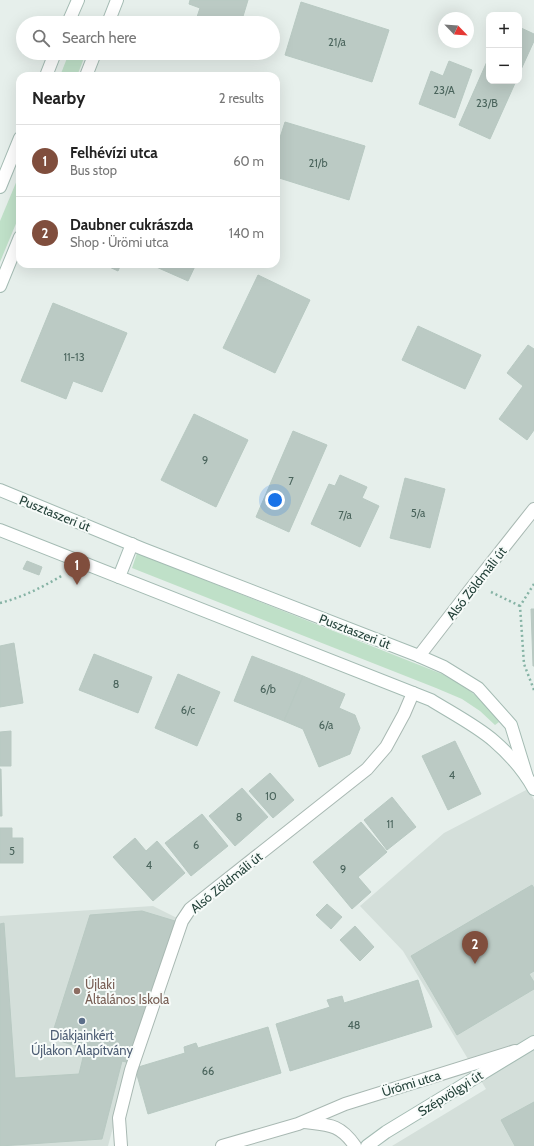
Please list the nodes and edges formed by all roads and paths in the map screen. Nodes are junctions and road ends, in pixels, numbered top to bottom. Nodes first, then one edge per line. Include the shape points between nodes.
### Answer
1 (78, 0) edge
2 (117, 0) edge
3 (71, 16) edge
4 (111, 16) edge
5 (52, 60) edge
6 (92, 60) edge
7 (48, 72) edge
8 (88, 72) edge
9 (16, 148) edge
10 (0, 187) edge
11 (16, 247) edge
12 (0, 286) edge
13 (0, 490) edge
14 (534, 509) edge
15 (0, 530) edge
16 (132, 544) junction
17 (83, 563) junction
18 (119, 577) junction
19 (475, 584) junction
20 (534, 584) edge
21 (0, 603) edge
22 (520, 606) junction
23 (419, 656) junction
24 (534, 690) edge
25 (413, 693) junction
26 (527, 776) junction
27 (534, 788) edge
28 (534, 1042) edge
29 (519, 1050) junction
30 (304, 1122) junction
31 (121, 1146) edge
32 (222, 1146) edge
33 (355, 1146) edge
34 (367, 1146) edge

1 - 3 street
2 - 4 street
5 - 7 street
6 - 8 street
9 - 10 street
11 - 12 street
13 - 16 street, Pusztaszeri út
14 - 19 street, Alsó Zöldmáli út
15 - 17 street, Pusztaszeri út
16 - 18 street
16 - 23 street, Pusztaszeri út
17 - 18 street, Pusztaszeri út
17 - 21 path via 40,589
18 - 25 street, Pusztaszeri út
19 - 22 path
19 - 23 street, Alsó Zöldmáli út
20 - 22 path
22 - 24 path via 524,664
23 - 26 street, Pusztaszeri út via 444,667 478,688 511,724
25 - 26 street, Pusztaszeri út via 431,700 493,740
25 - 31 street, Alsó Zöldmáli út via 386,747 367,769 190,909 182,921 131,1070 119,1118
26 - 27 street, Pusztaszeri út
28 - 29 street, Szépvölgyi út
29 - 30 street, Ürömi utca via 345,1104
29 - 34 street, Szépvölgyi út
30 - 32 street, Ürömi utca
30 - 33 street, Ürömi utca via 335,1127 344,1132

